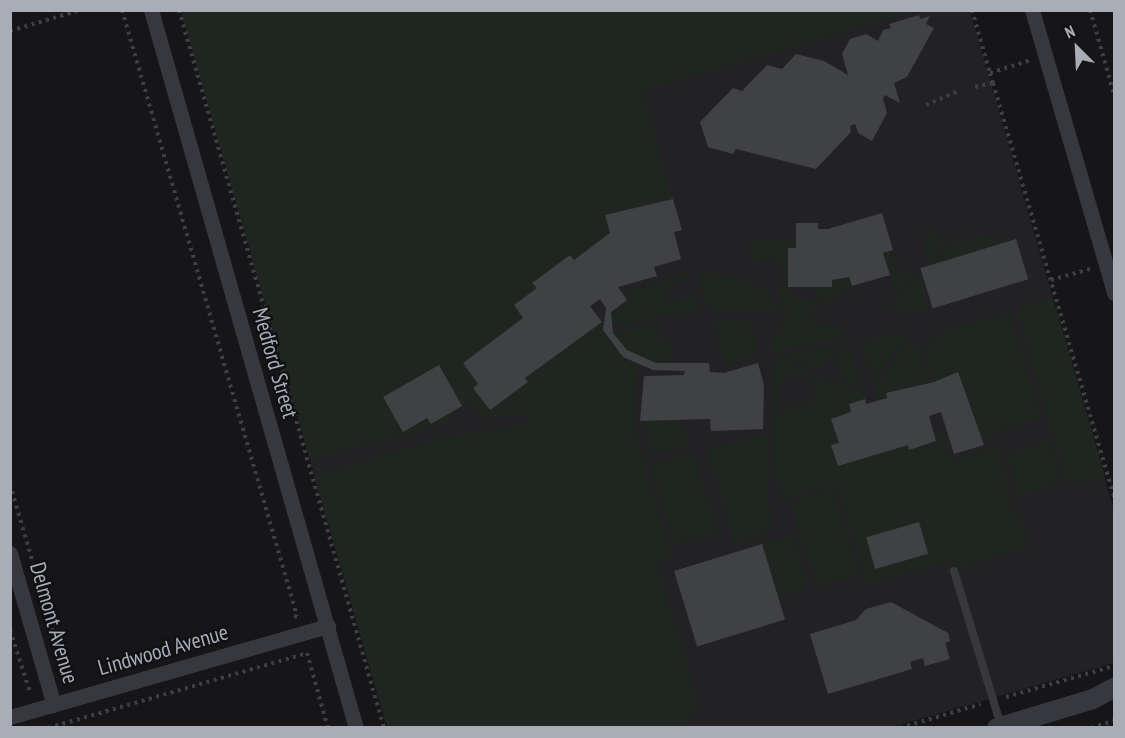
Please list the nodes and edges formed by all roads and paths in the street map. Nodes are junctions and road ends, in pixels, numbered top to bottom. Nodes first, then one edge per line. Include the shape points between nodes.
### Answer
1 (80, 10) edge
2 (122, 10) edge
3 (151, 10) edge
4 (179, 10) edge
5 (972, 10) edge
6 (1032, 10) edge
7 (1090, 10) edge
8 (10, 31) edge
9 (1046, 56) junction
10 (990, 73) junction
11 (993, 83) junction
12 (975, 87) dead end
13 (957, 92) dead end
14 (1114, 94) edge
15 (926, 105) dead end
16 (1106, 264) junction
17 (1051, 280) junction
18 (1114, 294) edge
19 (1114, 498) edge
20 (10, 553) edge
21 (954, 571) dead end
22 (297, 615) junction
23 (285, 619) dead end
24 (328, 626) junction
25 (302, 634) junction
26 (307, 653) junction
27 (1114, 688) edge
28 (1093, 699) junction
29 (1114, 700) edge
30 (54, 705) junction
31 (10, 717) edge
32 (1114, 721) edge
33 (999, 727) edge
34 (48, 728) edge
35 (328, 728) edge
36 (357, 728) edge
37 (384, 728) edge
38 (1091, 728) edge

1 - 8 path
2 - 22 path
3 - 24 street, Medford Street
4 - 37 path
5 - 10 path
6 - 9 street
7 - 14 path
9 - 10 path
9 - 16 street
10 - 11 path
11 - 12 path
11 - 17 path
13 - 15 path
16 - 17 path
16 - 18 street
17 - 19 path
20 - 30 street, Delmont Avenue
21 - 33 lane
22 - 23 path
22 - 25 path
24 - 25 street, Lindwood Avenue
24 - 36 street, Medford Street
25 - 26 path
25 - 30 street, Lindwood Avenue
26 - 34 path
26 - 35 path
27 - 28 street
28 - 29 street
28 - 33 street
30 - 31 street, Lindwood Avenue
32 - 38 path

